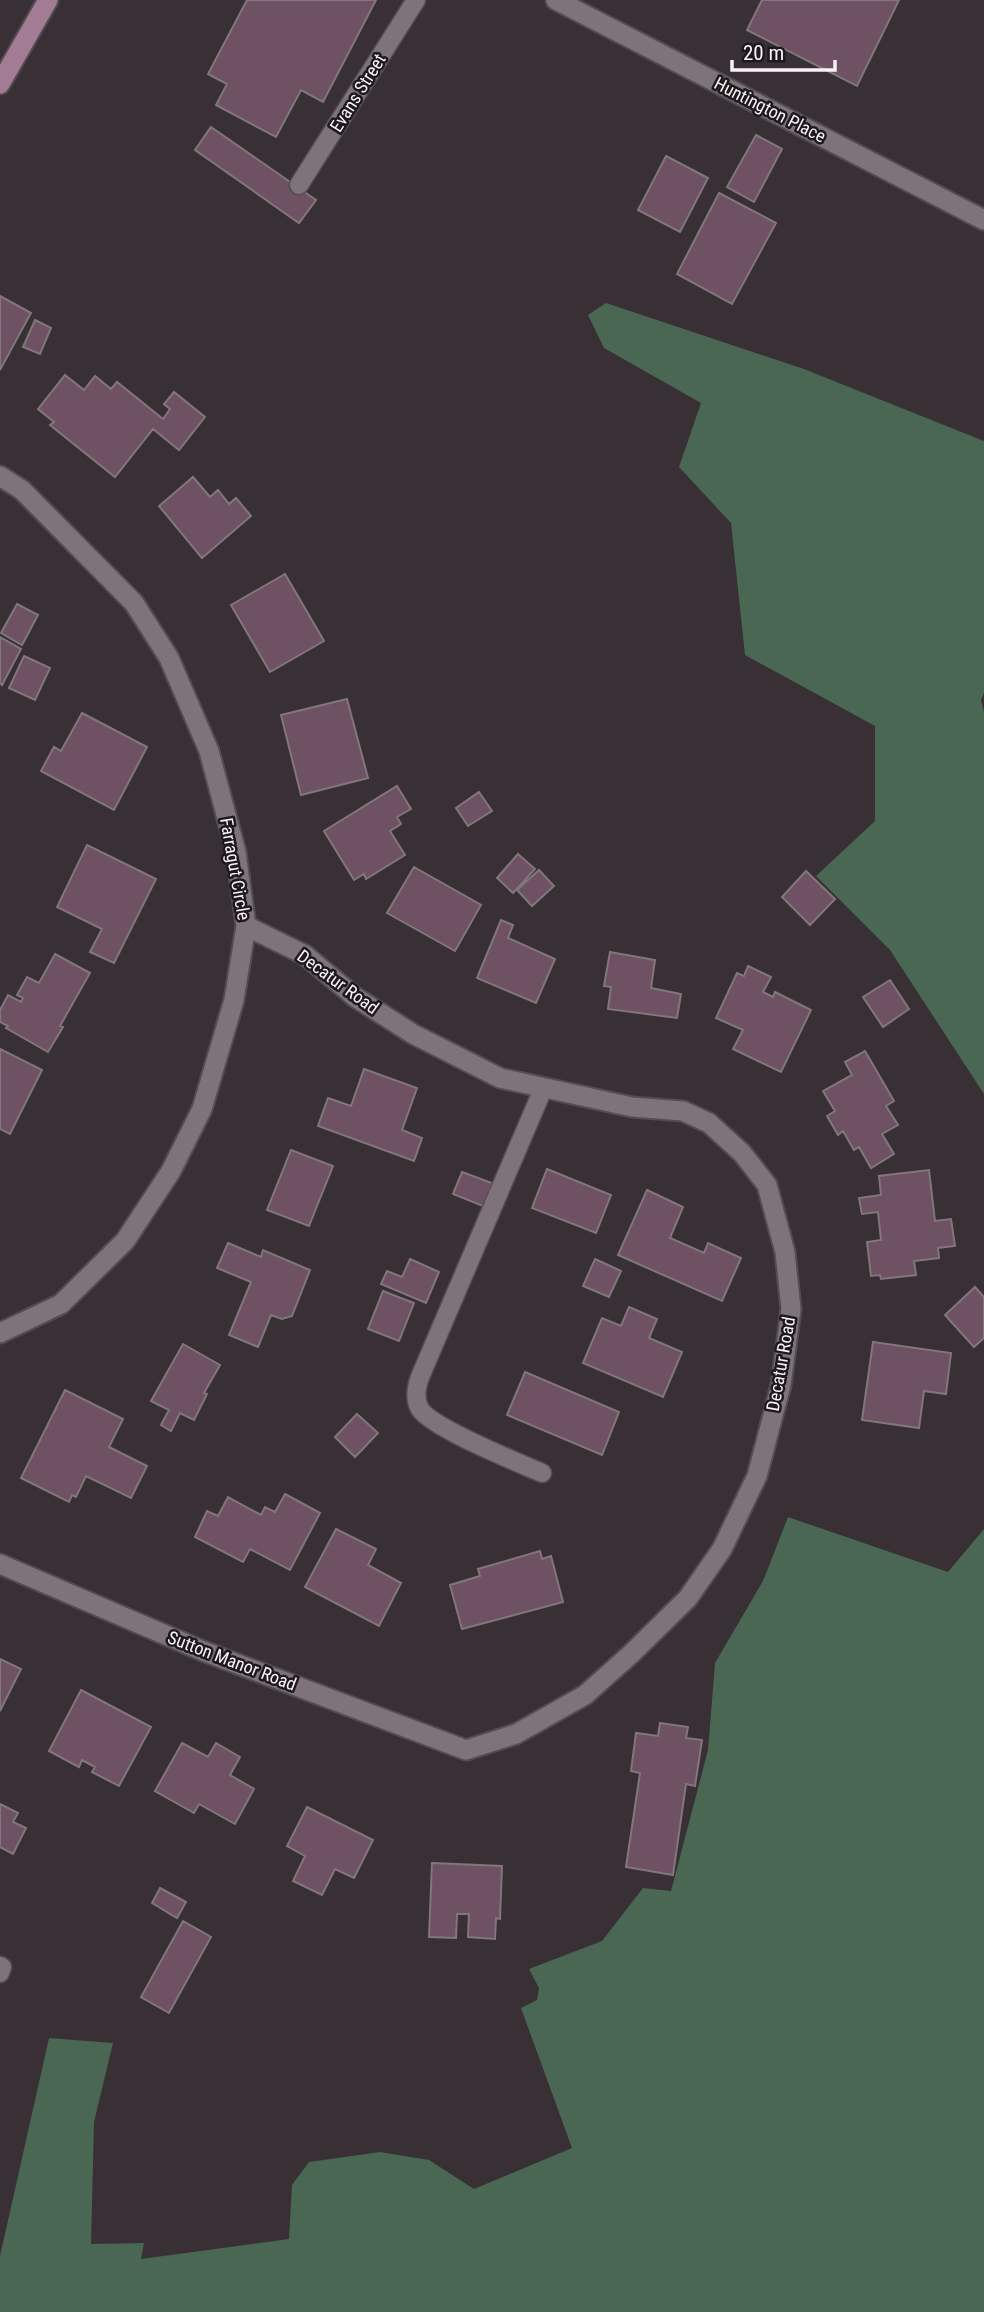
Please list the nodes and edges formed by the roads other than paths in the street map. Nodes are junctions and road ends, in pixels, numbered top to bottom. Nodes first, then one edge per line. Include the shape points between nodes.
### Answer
1 (48, 0) edge
2 (416, 0) edge
3 (556, 0) edge
4 (0, 84) edge
5 (299, 185) dead end
6 (984, 220) edge
7 (0, 476) edge
8 (246, 926) junction
9 (543, 1088) junction
10 (0, 1333) edge
11 (542, 1473) dead end
12 (0, 1564) edge
13 (467, 1750) joint
14 (0, 1966) edge
15 (0, 1973) edge

1 - 4 main road
2 - 5 lane, Evans Street
3 - 6 street, Huntington Place
7 - 8 street, Farragut Circle via 22,490 134,603 169,658 209,751 236,852
8 - 9 street, Decatur Road via 305,955 355,997 413,1034 500,1078
8 - 10 street, Farragut Circle via 234,1000 202,1109 171,1171 125,1241 61,1304
9 - 11 lane via 415,1397 419,1408 435,1423
9 - 13 street, Decatur Road via 632,1107 683,1111 709,1124 742,1153 767,1185 785,1252 790,1309 781,1385 757,1476 722,1549 688,1598 585,1695 516,1734
12 - 13 street, Sutton Manor Road via 203,1651
14 - 15 lane

